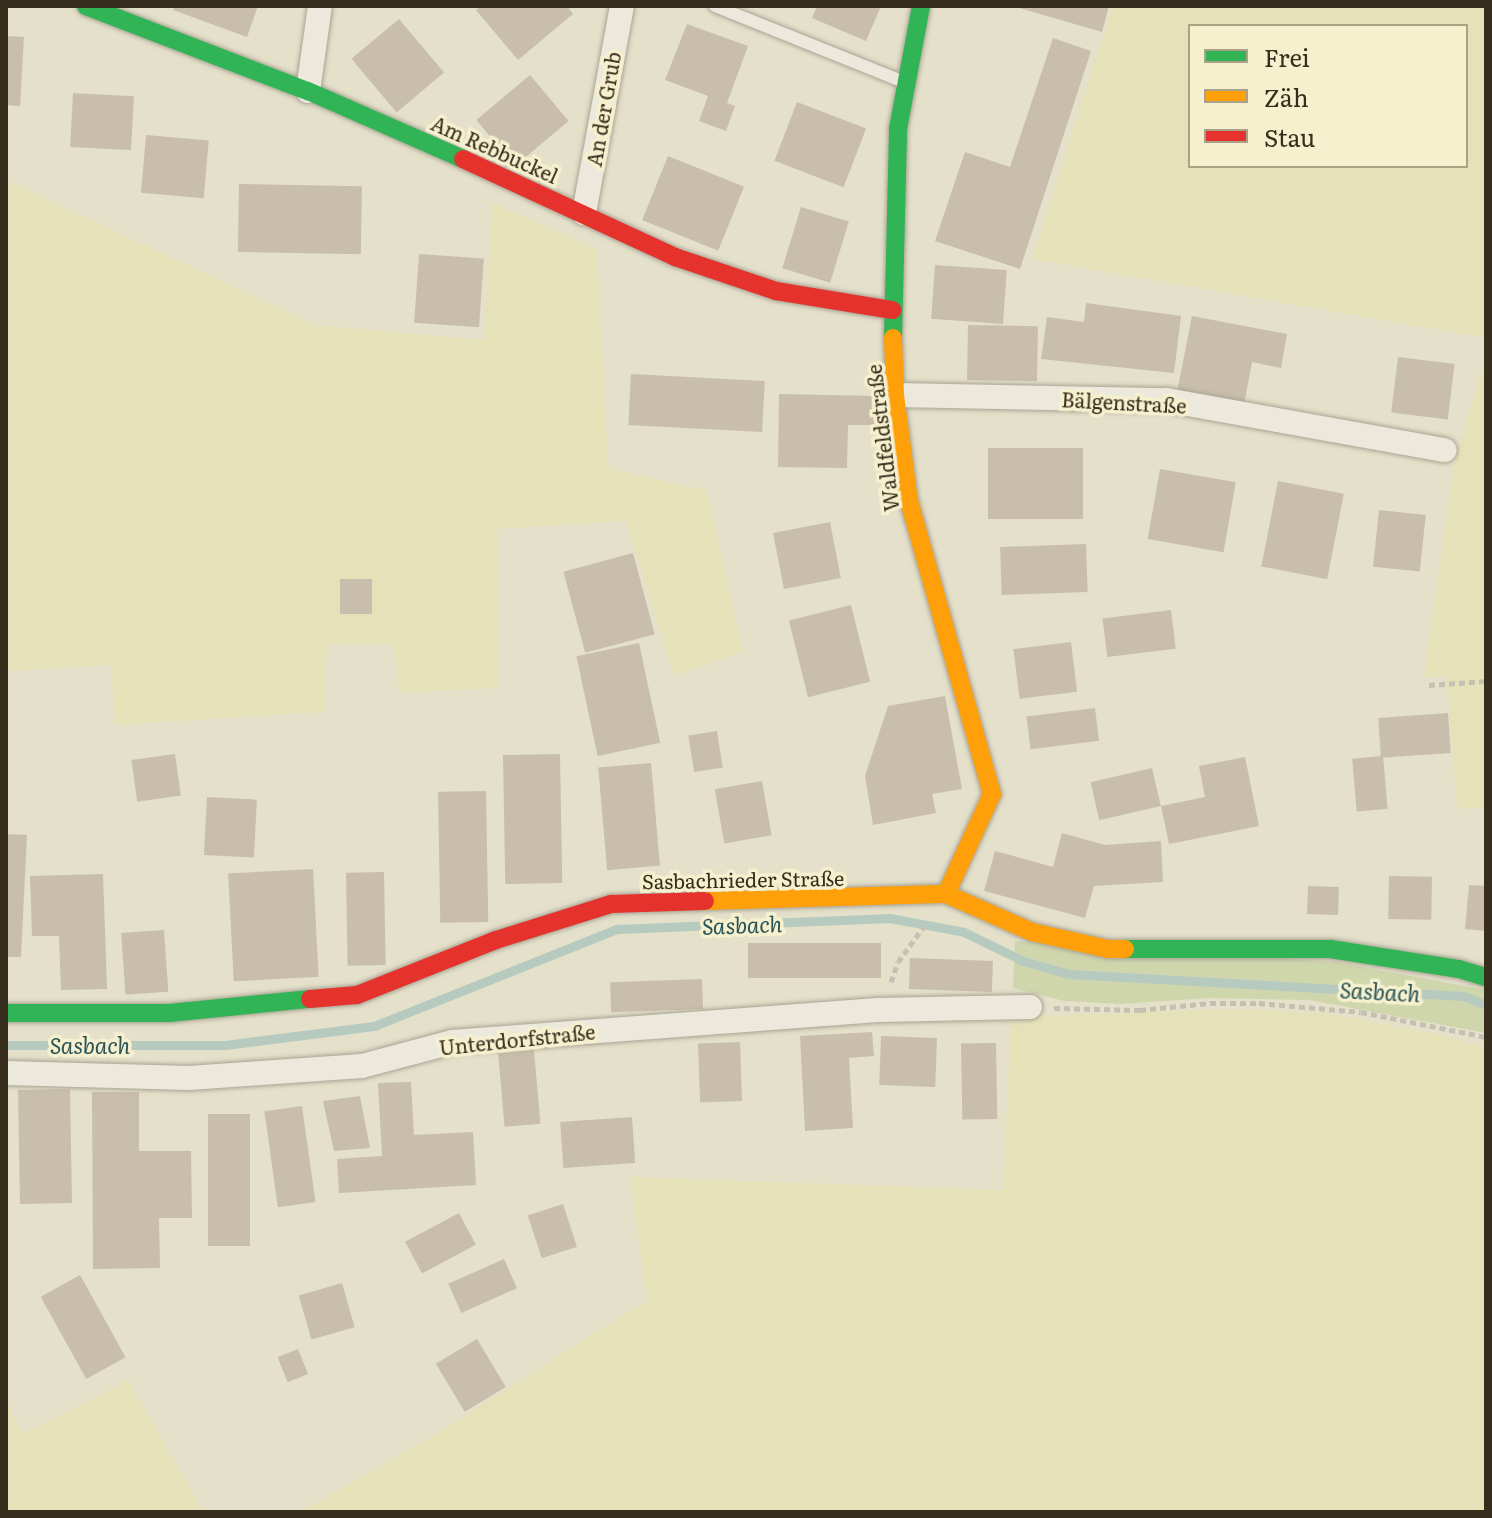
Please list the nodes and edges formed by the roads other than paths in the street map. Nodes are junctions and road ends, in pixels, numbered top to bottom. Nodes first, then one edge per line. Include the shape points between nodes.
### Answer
1 (86, 6) edge
2 (320, 6) edge
3 (622, 6) edge
4 (715, 6) edge
5 (921, 6) edge
6 (907, 83) junction
7 (308, 91) junction
8 (584, 213) junction
9 (892, 310) junction
10 (895, 395) junction
11 (1445, 450) dead end
12 (946, 894) junction
13 (1486, 977) edge
14 (1030, 1007) road end
15 (6, 1013) edge
16 (6, 1073) edge

1 - 7 street, Am Rebbuckel
2 - 7 street
3 - 8 street, An der Grub
4 - 6 lane
5 - 6 street, Waldfeldstraße
6 - 9 street, Waldfeldstraße via 898,129
7 - 8 street, Am Rebbuckel
8 - 9 street, Am Rebbuckel via 675,257 776,291
9 - 10 street, Waldfeldstraße
10 - 11 street, Bälgenstraße via 1166,400
10 - 12 street, Waldfeldstraße via 909,501 992,794
12 - 13 street, Sasbachrieder Straße via 1032,932 1108,949 1330,949
12 - 15 street, Sasbachrieder Straße via 611,904 496,940 357,995 169,1013
14 - 16 street, Unterdorfstraße via 881,1010 452,1042 331,1069 189,1078

